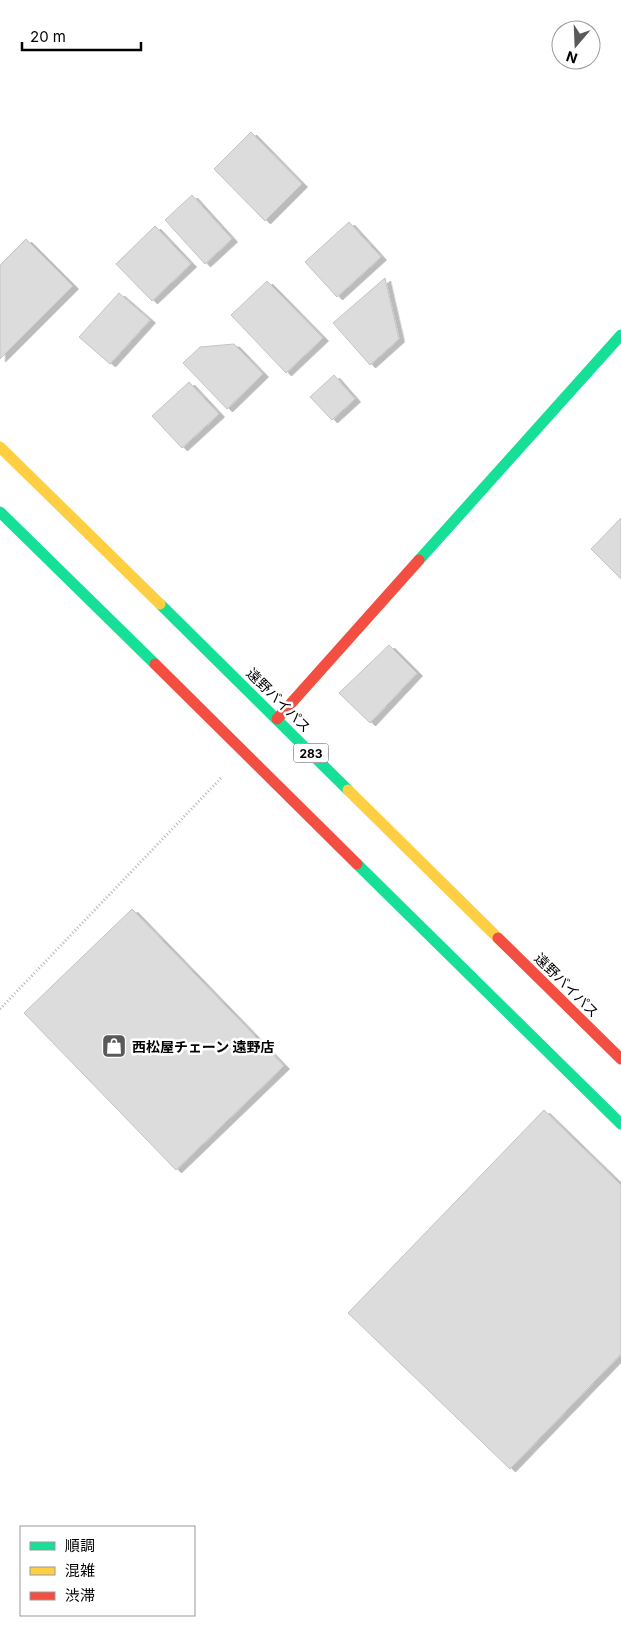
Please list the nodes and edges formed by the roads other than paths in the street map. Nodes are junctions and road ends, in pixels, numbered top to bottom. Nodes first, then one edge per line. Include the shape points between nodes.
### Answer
1 (621, 335) edge
2 (0, 447) edge
3 (0, 512) edge
4 (277, 719) junction
5 (621, 1059) edge
6 (621, 1124) edge

1 - 4 main road
2 - 4 main road, 遠野バイパス / 283
3 - 6 main road
4 - 5 main road, 遠野バイパス / 283

